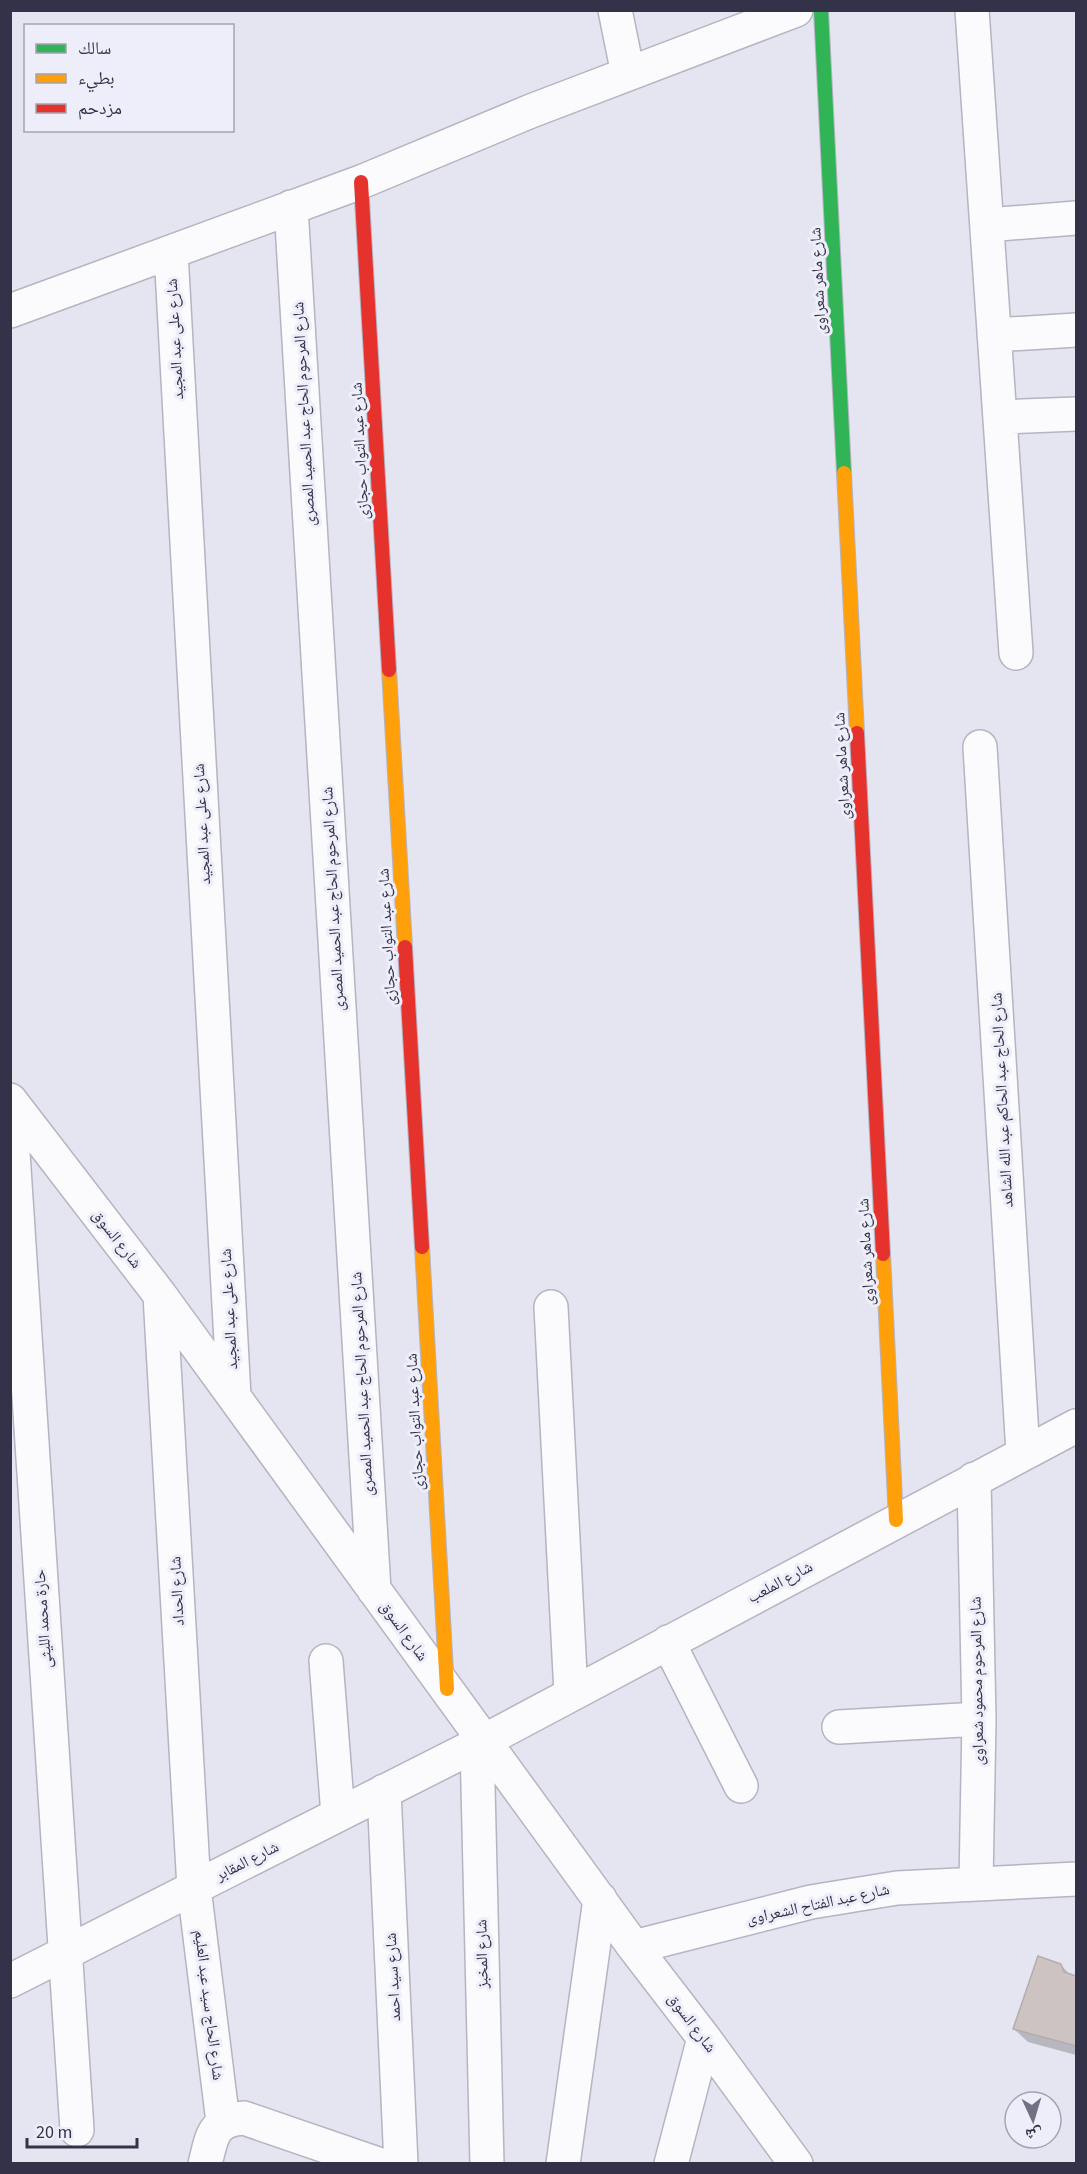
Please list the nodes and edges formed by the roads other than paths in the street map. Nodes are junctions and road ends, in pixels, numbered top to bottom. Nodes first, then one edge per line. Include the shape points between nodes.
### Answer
1 (615, 10) edge
2 (796, 10) edge
3 (821, 10) edge
4 (972, 10) edge
5 (763, 16) edge
6 (628, 74) junction
7 (361, 182) junction
8 (291, 207) junction
9 (1077, 218) edge
10 (987, 225) junction
11 (171, 252) junction
12 (10, 311) edge
13 (1077, 330) edge
14 (994, 335) junction
15 (1077, 414) edge
16 (1000, 417) junction
17 (1016, 653) dead end
18 (980, 747) dead end
19 (10, 1100) edge
20 (10, 1107) edge
21 (160, 1295) junction
22 (550, 1307) dead end
23 (234, 1396) junction
24 (1077, 1426) edge
25 (1023, 1453) junction
26 (974, 1479) junction
27 (896, 1520) junction
28 (374, 1590) junction
29 (668, 1642) junction
30 (326, 1661) dead end
31 (447, 1689) junction
32 (571, 1694) junction
33 (979, 1719) junction
34 (839, 1728) dead end
35 (481, 1742) junction
36 (741, 1786) dead end
37 (384, 1791) junction
38 (338, 1815) junction
39 (1077, 1879) edge
40 (976, 1883) junction
41 (194, 1888) junction
42 (600, 1899) junction
43 (634, 1947) junction
44 (64, 1954) junction
45 (10, 1981) edge
46 (705, 2038) junction
47 (239, 2122) junction
48 (77, 2130) dead end
49 (205, 2163) edge
50 (378, 2163) edge
51 (401, 2163) edge
52 (487, 2163) edge
53 (563, 2163) edge
54 (671, 2163) edge
55 (796, 2163) edge

1 - 6 street
2 - 5 street
3 - 27 street, شارع ماهر شعراوى
4 - 10 street
5 - 6 street
6 - 7 street
7 - 8 street
7 - 31 street, شارع عبد التواب حجازى
8 - 11 street
8 - 28 street, شارع المرحوم الحاج عبد الحميد المصرى
9 - 10 street
10 - 14 street
11 - 12 street
11 - 23 street, شارع على عبد المجيد
13 - 14 street
14 - 16 street
15 - 16 street
16 - 17 street
18 - 25 street, شارع الحاج عبد الحاكم عبد الله الشاهد
19 - 21 street, شارع السوق
20 - 44 street, حارة محمد الليثى
21 - 23 street, شارع السوق
21 - 41 street, شارع الحداد
22 - 32 street
23 - 28 street, شارع السوق
24 - 25 street, شارع الملعب
25 - 26 street, شارع الملعب
26 - 27 street, شارع الملعب
26 - 33 street, شارع المرحوم محمود شعراوى
27 - 29 street, شارع الملعب
28 - 31 street, شارع السوق
29 - 32 street, شارع الملعب
29 - 36 street
30 - 38 street
31 - 35 street, شارع السوق
32 - 35 street, شارع الملعب
33 - 34 street
33 - 40 street, شارع المرحوم محمود شعراوى
35 - 37 street, شارع المقابر
35 - 42 street, شارع السوق
35 - 52 street, شارع المخبز
37 - 38 street, شارع المقابر
37 - 51 street, شارع سيد احمد
38 - 41 street, شارع المقابر
39 - 40 street, شارع عبد الفتاح الشعراوى
40 - 43 street, شارع عبد الفتاح الشعراوى via 897,1888 812,1902
41 - 44 street, شارع المقابر
41 - 47 street, شارع الحاج سيد عبد العليم
42 - 43 street, شارع السوق
42 - 53 street
43 - 46 street, شارع السوق
44 - 45 street, شارع المقابر
44 - 48 street, حارة محمد الليثى
46 - 54 street
46 - 55 street, شارع السوق
47 - 49 street via 213,2132
47 - 50 street

